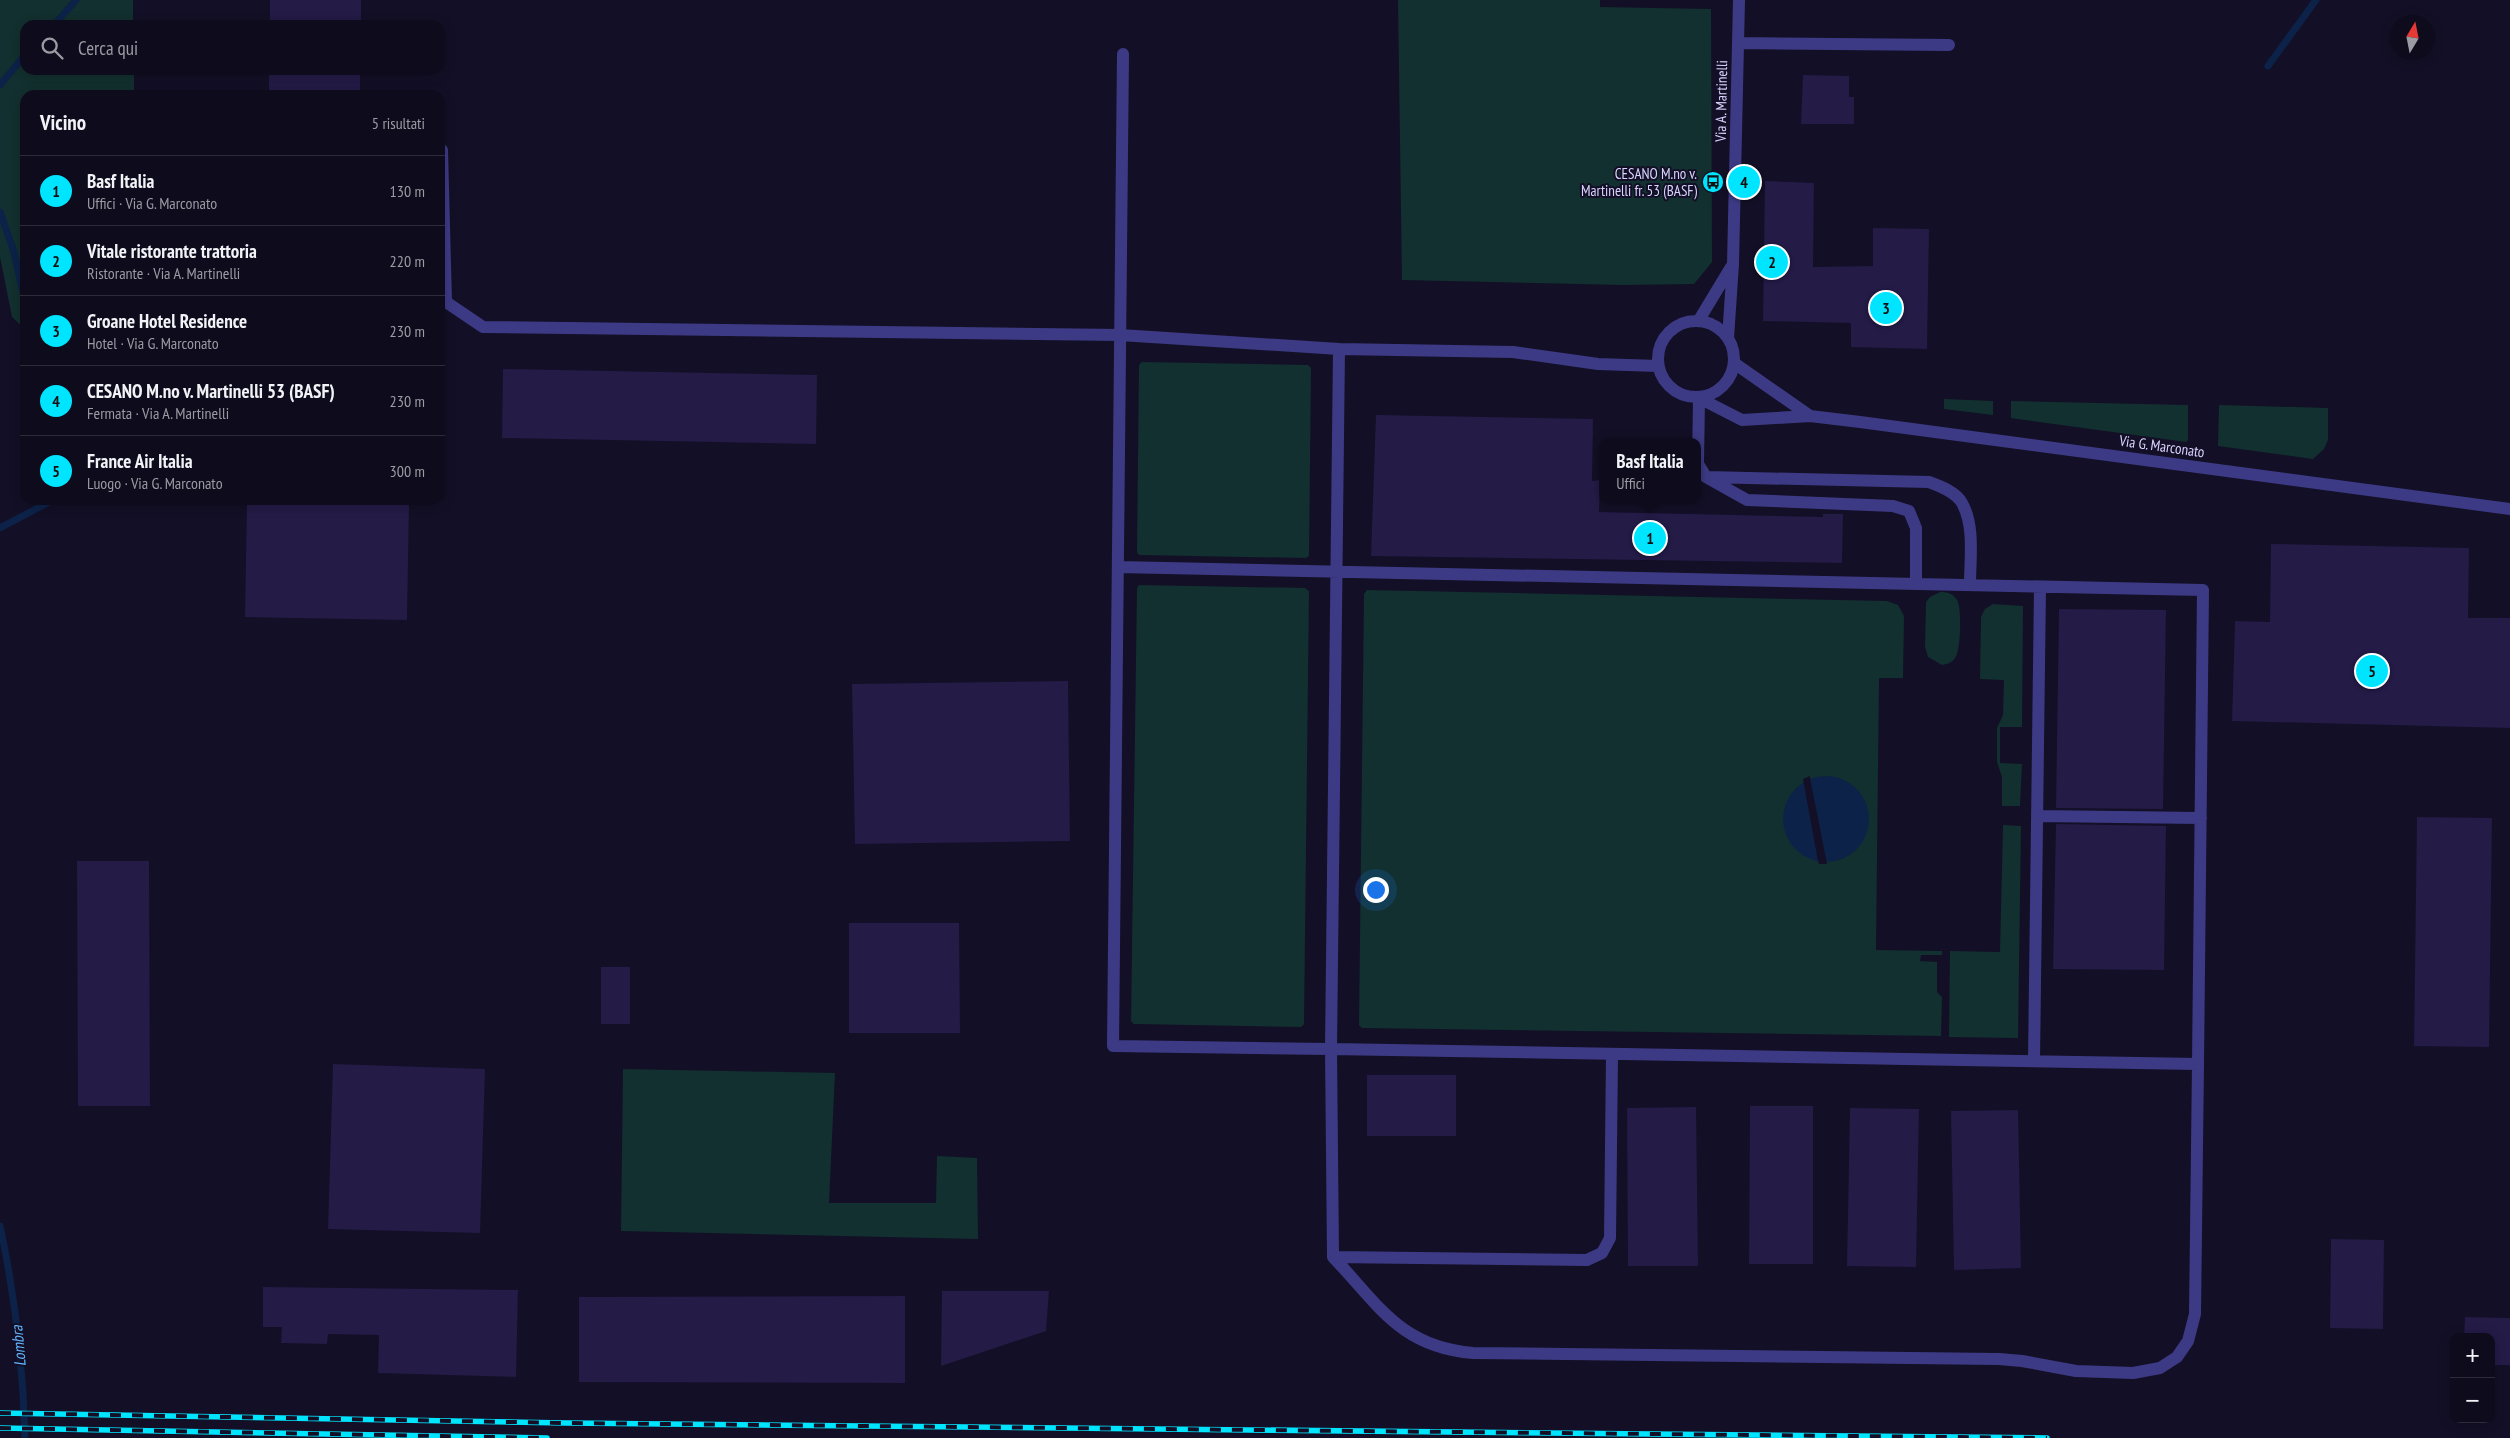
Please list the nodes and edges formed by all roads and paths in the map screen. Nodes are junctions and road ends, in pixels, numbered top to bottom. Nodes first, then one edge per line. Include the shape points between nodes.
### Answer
1 (1739, 0) edge
2 (1738, 43) junction
3 (1949, 45) dead end
4 (1123, 54) dead end
5 (1734, 264) junction
6 (445, 303) edge
7 (1699, 320) junction
8 (1120, 335) junction
9 (1728, 338) junction
10 (1339, 350) junction
11 (1734, 363) junction
12 (1658, 366) junction
13 (1699, 398) junction
14 (1810, 416) junction
15 (1698, 438) edge
16 (1701, 469) edge
17 (1706, 477) junction
18 (2510, 509) edge
19 (1118, 567) junction
20 (1337, 571) junction
21 (1916, 584) junction
22 (1970, 584) junction
23 (2040, 587) junction
24 (2037, 816) junction
25 (2201, 818) junction
26 (1331, 1049) junction
27 (1612, 1055) junction
28 (2034, 1061) junction
29 (2198, 1064) junction
30 (1333, 1257) junction

1 - 2 street, Via A. Martinelli
2 - 3 street
2 - 5 street, Via A. Martinelli
4 - 8 street
5 - 7 street
5 - 9 street, Via A. Martinelli
6 - 8 street via 483,327
7 - 9 street via 1719,328
7 - 12 street via 1685,322 1664,337 1658,353
8 - 10 street
8 - 19 street
9 - 11 street via 1734,350
10 - 12 street via 1513,352 1598,364
10 - 20 street
11 - 13 street via 1731,376 1723,386
11 - 14 street, Via G. Marconato
12 - 13 street via 1671,389
13 - 14 street, Via G. Marconato via 1742,420
13 - 15 street
14 - 18 street, Via G. Marconato
16 - 17 street
17 - 21 street via 1747,500 1893,506 1909,511 1916,528
17 - 22 street via 1929,482 1962,501 1970,523
19 - 20 street
19 - 26 street via 1113,1046
20 - 21 street
20 - 26 street
21 - 22 street
22 - 23 street
23 - 24 street
23 - 25 street via 2203,590
24 - 25 street
24 - 28 street
25 - 29 street
26 - 27 street
26 - 30 street
27 - 28 street
27 - 30 street via 1610,1238 1602,1253 1587,1260
28 - 29 street
29 - 30 street via 2194,1321 2188,1341 2177,1357 2153,1371 2076,1371 1999,1359 1457,1352 1426,1343 1391,1321

